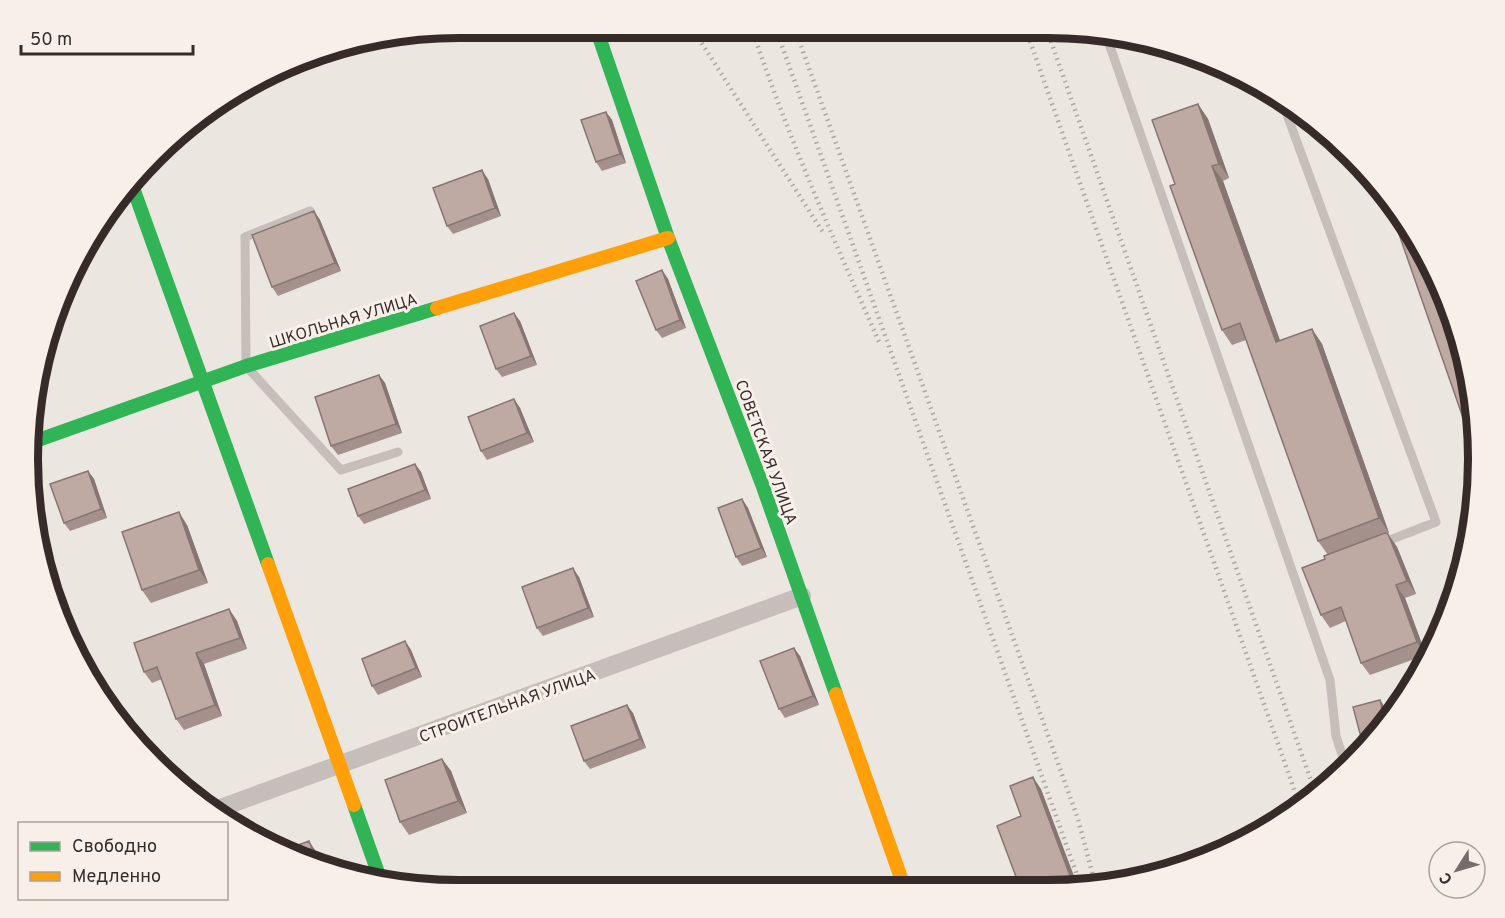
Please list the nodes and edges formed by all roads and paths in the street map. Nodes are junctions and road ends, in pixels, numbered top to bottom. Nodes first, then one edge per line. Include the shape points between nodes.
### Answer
1 (599, 38) edge
2 (1109, 42) edge
3 (1287, 114) edge
4 (134, 191) edge
5 (310, 211) edge
6 (668, 238) junction
7 (246, 366) junction
8 (201, 382) junction
9 (38, 440) edge
10 (398, 452) dead end
11 (1370, 548) edge
12 (1304, 573) edge
13 (1293, 577) junction
14 (802, 596) junction
15 (1343, 758) edge
16 (339, 766) junction
17 (228, 811) edge
18 (378, 872) edge
19 (901, 880) edge

1 - 6 street, СОВЕТСКАЯ УЛИЦА
2 - 13 lane
3 - 11 lane via 1436,522
4 - 8 street
5 - 7 lane via 245,237
6 - 7 street, ШКОЛЬНАЯ УЛИЦА
6 - 14 street, СОВЕТСКАЯ УЛИЦА
7 - 8 street, ШКОЛЬНАЯ УЛИЦА
7 - 10 lane via 341,470
8 - 9 street, ШКОЛЬНАЯ УЛИЦА
8 - 16 street
12 - 13 lane
13 - 15 lane via 1330,680 1336,736
14 - 16 street, СТРОИТЕЛЬНАЯ УЛИЦА
14 - 19 street, СОВЕТСКАЯ УЛИЦА
16 - 17 street, СТРОИТЕЛЬНАЯ УЛИЦА
16 - 18 street

